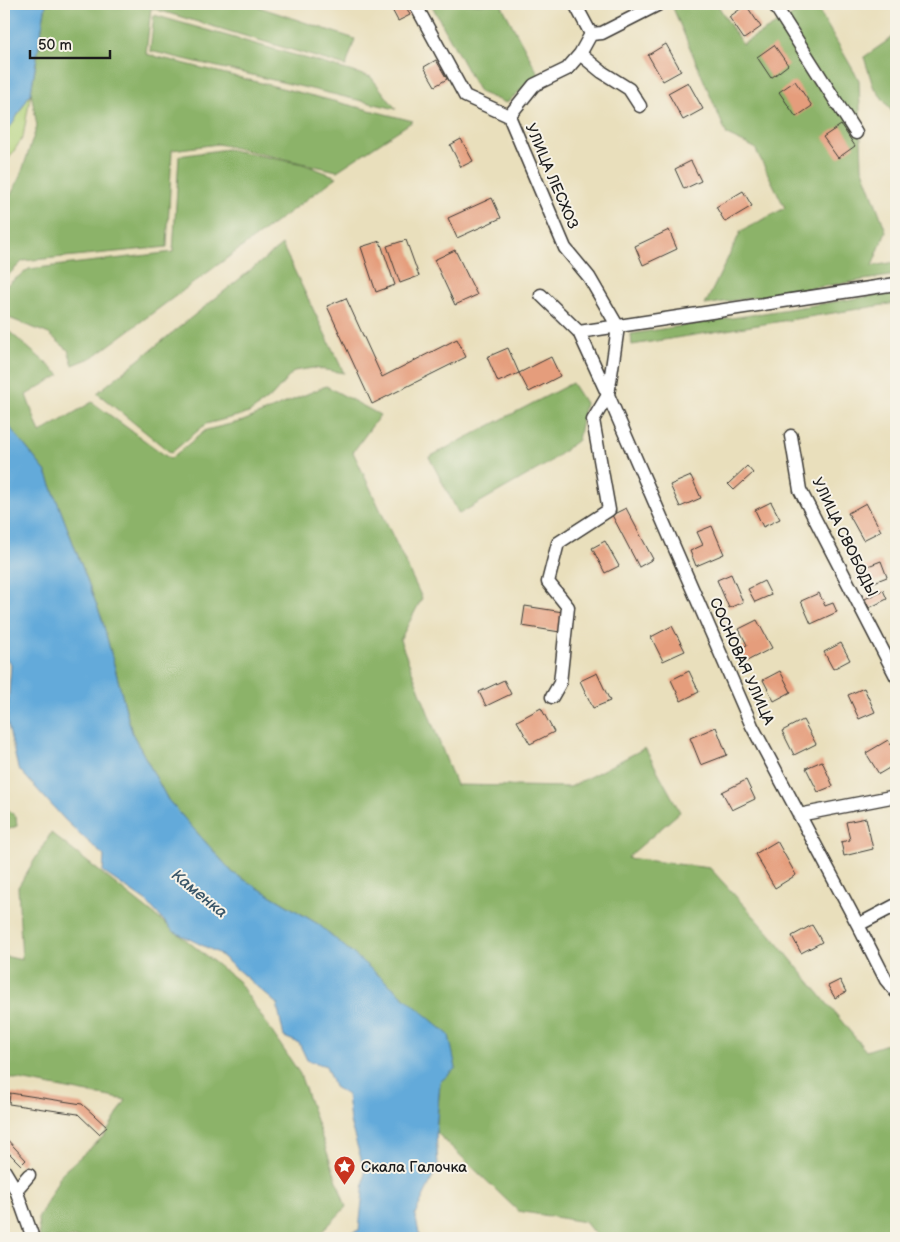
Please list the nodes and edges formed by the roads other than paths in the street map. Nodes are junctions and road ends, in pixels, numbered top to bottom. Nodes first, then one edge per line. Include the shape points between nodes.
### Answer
1 (415, 4) edge
2 (575, 4) edge
3 (659, 4) edge
4 (774, 4) edge
5 (591, 34) junction
6 (580, 54) junction
7 (640, 106) dead end
8 (509, 116) junction
9 (856, 134) dead end
10 (896, 284) edge
11 (541, 295) dead end
12 (618, 327) junction
13 (578, 332) junction
14 (608, 394) junction
15 (791, 436) dead end
16 (896, 676) edge
17 (552, 697) dead end
18 (896, 796) edge
19 (799, 815) junction
20 (896, 905) edge
21 (858, 925) junction
22 (896, 992) edge
23 (4, 1170) edge
24 (29, 1176) dead end
25 (16, 1190) junction
26 (33, 1238) edge

1 - 8 street, УЛИЦА ЛЕСХОЗ via 465,96
2 - 5 street
3 - 5 street via 602,33
4 - 9 street
5 - 6 street
6 - 7 street via 629,89
6 - 8 street via 567,69 534,85
8 - 12 street, УЛИЦА ЛЕСХОЗ via 565,248 589,277
10 - 12 street
11 - 13 street, СОСНОВАЯ УЛИЦА
12 - 13 street
12 - 14 street
13 - 14 street, СОСНОВАЯ УЛИЦА
14 - 17 street via 593,420 609,510 558,543 548,582 568,607 560,683
14 - 19 street, СОСНОВАЯ УЛИЦА via 752,726
15 - 16 street, УЛИЦА СВОБОДЫ via 800,490
18 - 19 street
19 - 21 street, СОСНОВАЯ УЛИЦА
20 - 21 street
21 - 22 street, СОСНОВАЯ УЛИЦА via 886,980
23 - 25 street
24 - 25 street
25 - 26 street

